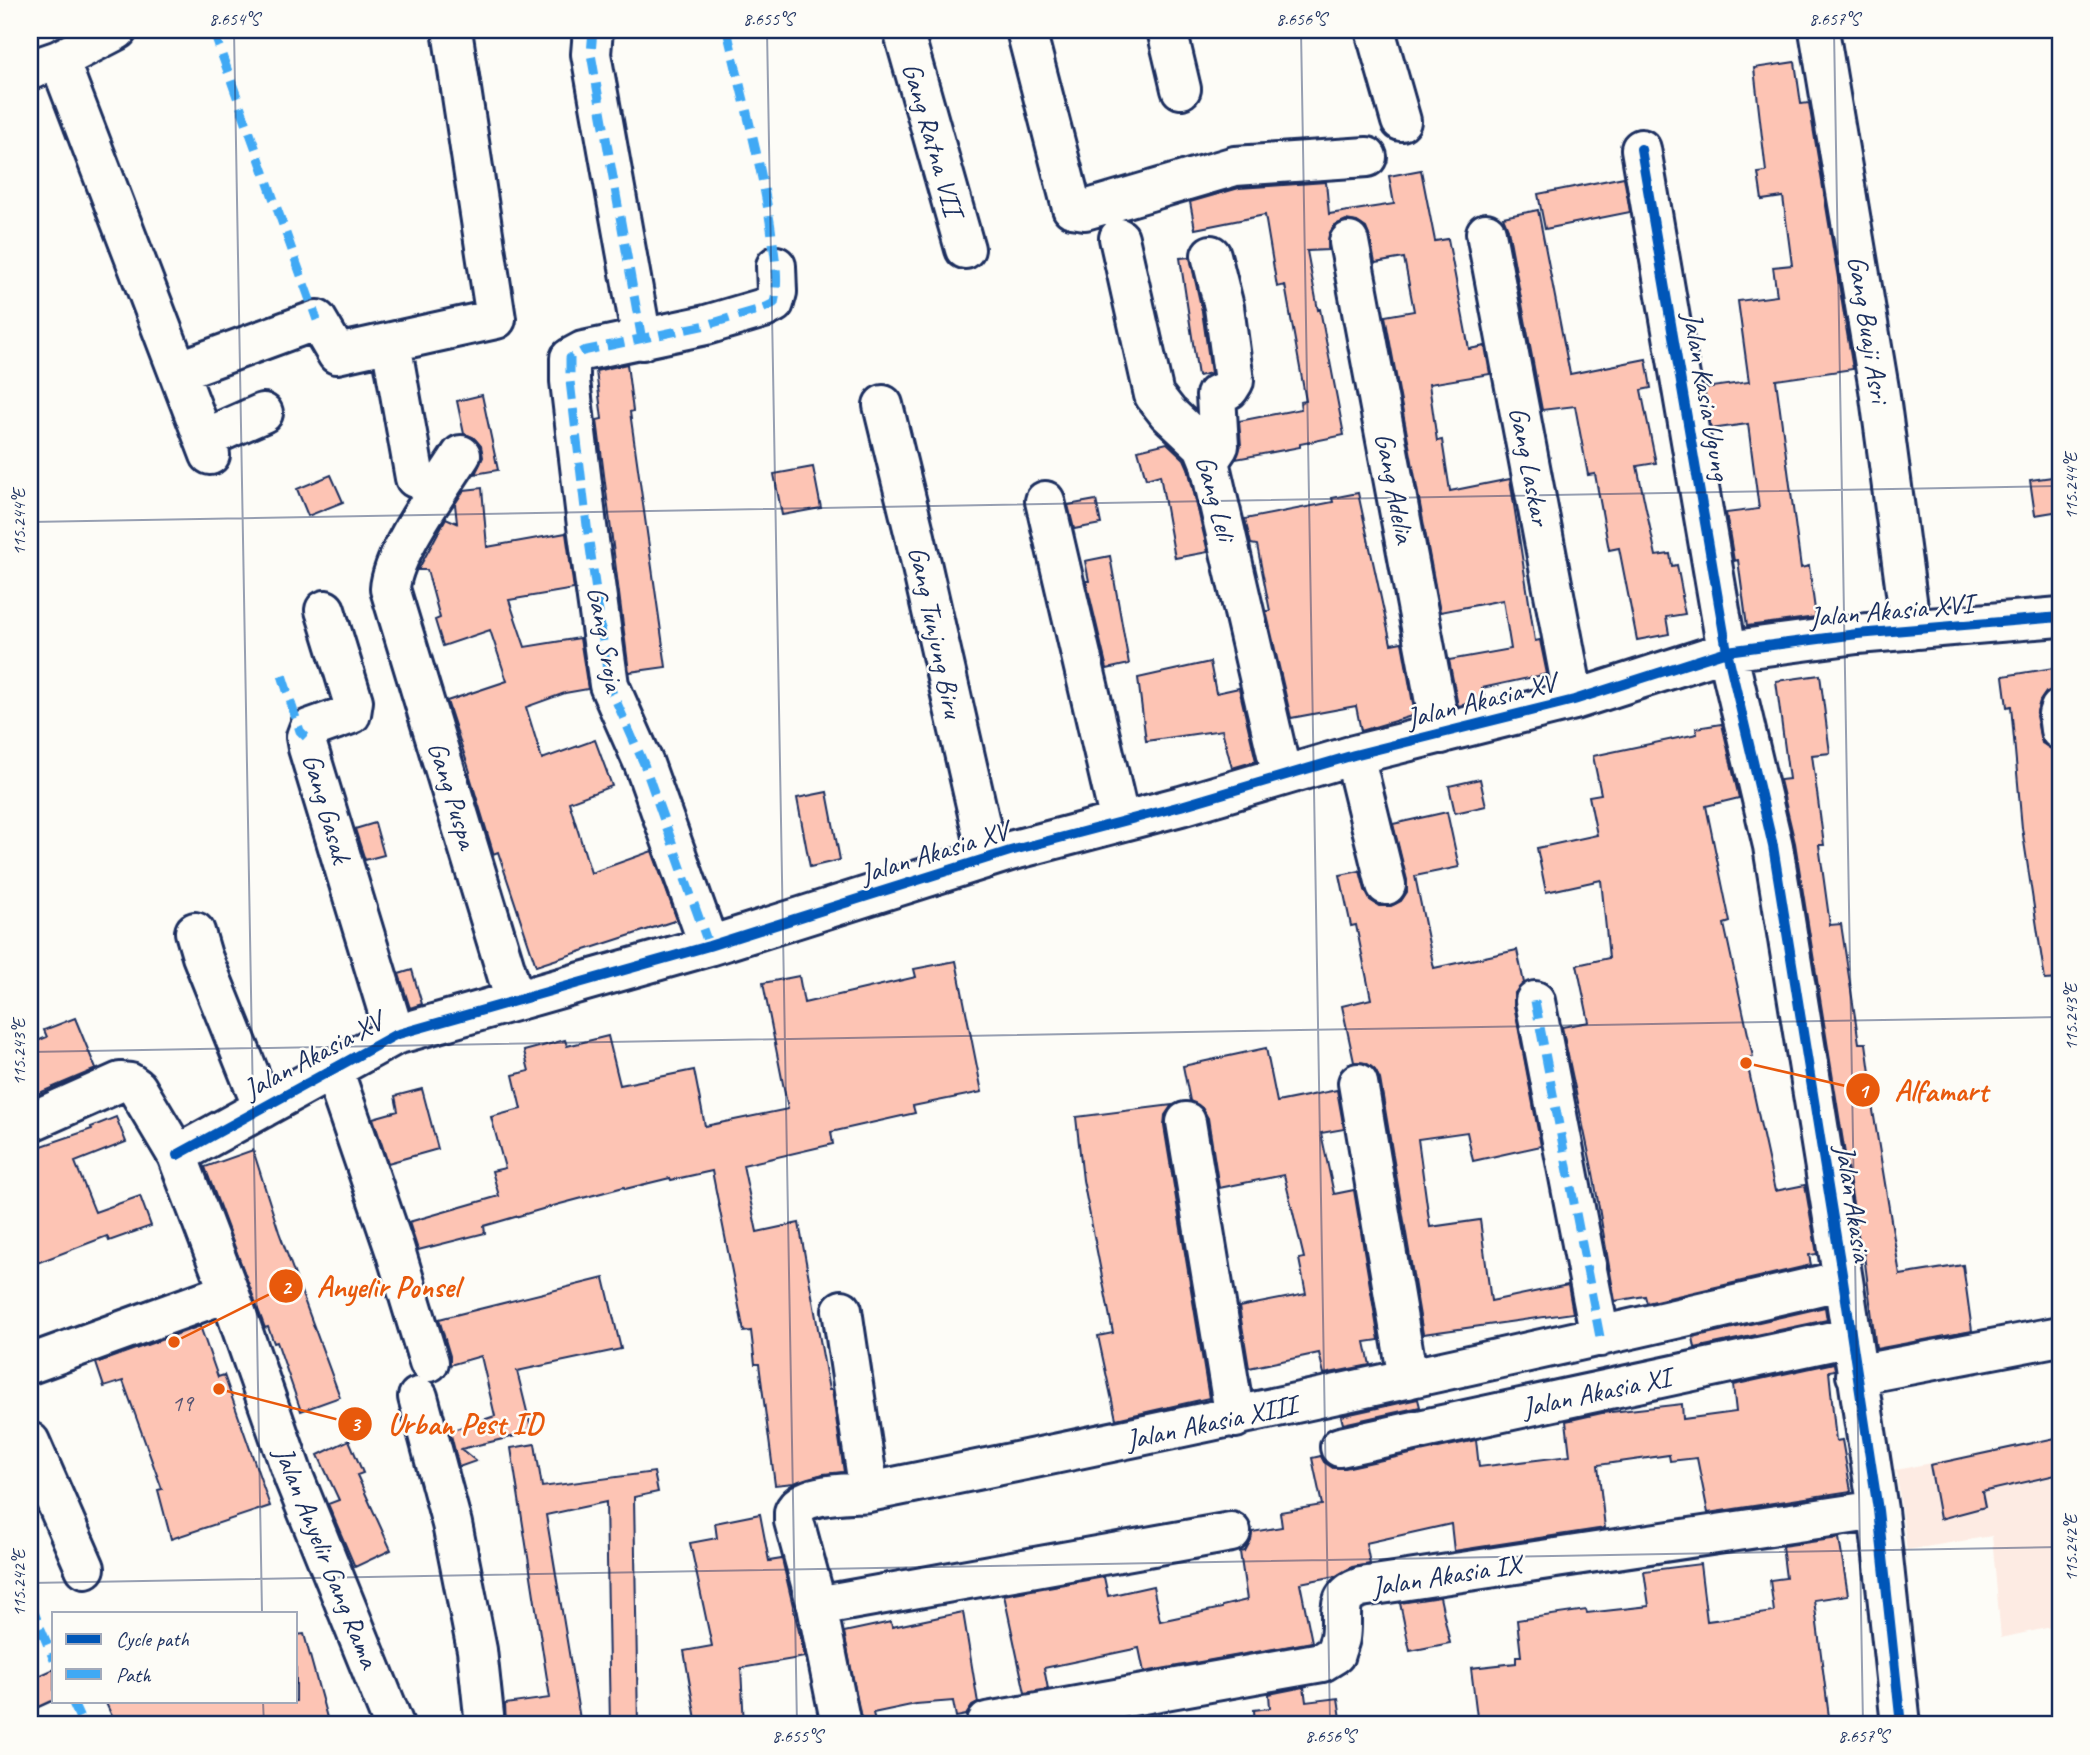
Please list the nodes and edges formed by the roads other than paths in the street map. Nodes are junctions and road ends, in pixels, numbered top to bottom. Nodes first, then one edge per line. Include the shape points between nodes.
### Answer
1 (117, 30) edge
2 (453, 30) edge
3 (593, 30) edge
4 (903, 30) edge
5 (1026, 30) edge
6 (1167, 30) edge
7 (1375, 30) edge
8 (1819, 30) edge
9 (44, 65) edge
10 (1181, 89) dead end
11 (1401, 121) dead end
12 (1641, 149) dead end
13 (1367, 157) dead end
14 (1486, 233) dead end
15 (1119, 238) dead end
16 (1349, 242) dead end
17 (965, 249) dead end
18 (1211, 255) dead end
19 (776, 266) dead end
20 (642, 340) junction
21 (390, 343) junction
22 (178, 371) junction
23 (883, 405) dead end
24 (263, 413) dead end
25 (461, 455) dead end
26 (1209, 461) junction
27 (415, 478) dead end
28 (1045, 501) dead end
29 (325, 610) dead end
30 (2060, 617) edge
31 (1912, 630) junction
32 (1727, 651) junction
33 (1574, 699) junction
34 (2060, 709) edge
35 (2060, 730) edge
36 (1441, 734) junction
37 (1354, 755) junction
38 (1282, 776) junction
39 (1120, 822) junction
40 (988, 858) junction
41 (1387, 885) dead end
42 (195, 932) dead end
43 (709, 946) junction
44 (515, 1001) junction
45 (1535, 1001) dead end
46 (395, 1035) junction
47 (333, 1069) junction
48 (1358, 1083) dead end
49 (262, 1108) junction
50 (30, 1122) edge
51 (1186, 1122) dead end
52 (177, 1155) junction
53 (1843, 1280) junction
54 (229, 1292) junction
55 (842, 1310) dead end
56 (2060, 1336) edge
57 (1851, 1337) junction
58 (1600, 1338) junction
59 (30, 1364) edge
60 (1856, 1375) junction
61 (1408, 1379) junction
62 (1235, 1418) junction
63 (30, 1442) edge
64 (1340, 1447) dead end
65 (869, 1492) junction
66 (1878, 1510) junction
67 (1231, 1532) dead end
68 (85, 1568) dead end
69 (817, 1606) junction
70 (987, 1722) dead end
71 (394, 1725) edge
72 (485, 1725) edge
73 (841, 1725) edge
74 (1901, 1725) edge

1 - 9 street
2 - 21 street via 496,319
3 - 20 street via 591,54
4 - 17 street, Gang Ratna VII
5 - 13 street via 1072,208 1085,210 1235,166
6 - 10 street
7 - 11 street
8 - 31 street, Gang Buaji Asri via 1879,388
9 - 22 street
12 - 32 street, Jalan Kasia Ugung
14 - 33 street, Gang Laskar
15 - 26 street, Gang Leli via 1154,395 1203,446
16 - 36 street, Gang Adelia
18 - 26 street via 1234,381 1216,395 1219,446
19 - 20 street via 774,303
20 - 43 street, Gang Sroja via 583,351 570,358 570,381 609,685 644,764
21 - 22 street via 337,355 317,320
21 - 27 street
22 - 24 street via 207,447
23 - 40 street, Gang Tunjung Biru
25 - 44 street, Gang Puspa via 401,553 390,589
26 - 38 street, Gang Leli
28 - 39 street
29 - 46 street, Gang Gasak via 353,709 345,718 309,729 306,737
30 - 31 street, Jalan Akasia XVI
31 - 32 street, Jalan Akasia XVI
32 - 33 street, Jalan Akasia XV
32 - 53 street, Jalan Akasia via 1773,846
33 - 36 street, Jalan Akasia XV
34 - 35 street
36 - 37 street, Jalan Akasia XV
37 - 38 street, Jalan Akasia XV
37 - 41 street
38 - 39 street, Jalan Akasia XV
39 - 40 street, Jalan Akasia XV
40 - 43 street, Jalan Akasia XV
42 - 49 street
43 - 44 street, Jalan Akasia XV
44 - 46 street, Jalan Akasia XV
45 - 58 street
46 - 47 street, Jalan Akasia XV
47 - 49 street, Jalan Akasia XV
47 - 72 street via 395,1250 477,1650
48 - 61 street
49 - 52 street, Jalan Akasia XV
50 - 52 street, Jalan Anyelir Gang Rama via 120,1082 130,1083
51 - 62 street
52 - 54 street, Jalan Anyelir Gang Rama
53 - 57 street, Jalan Akasia
53 - 58 street, Jalan Akasia XIII
54 - 59 street
54 - 71 street, Jalan Anyelir Gang Rama via 293,1478
55 - 65 street
56 - 60 street
57 - 60 street, Jalan Akasia
57 - 64 street, Jalan Akasia XI
58 - 61 street, Jalan Akasia XIII
60 - 66 street, Jalan Akasia
61 - 62 street, Jalan Akasia XIII
62 - 65 street, Jalan Akasia XIII
63 - 68 street
65 - 69 street, Jalan Akasia XIII via 808,1500 794,1512
66 - 70 street, Jalan Akasia IX via 1361,1587 1349,1591 1342,1601 1335,1654 1322,1662
66 - 74 street, Jalan Akasia
67 - 69 street
69 - 73 street, Jalan Akasia XIII

